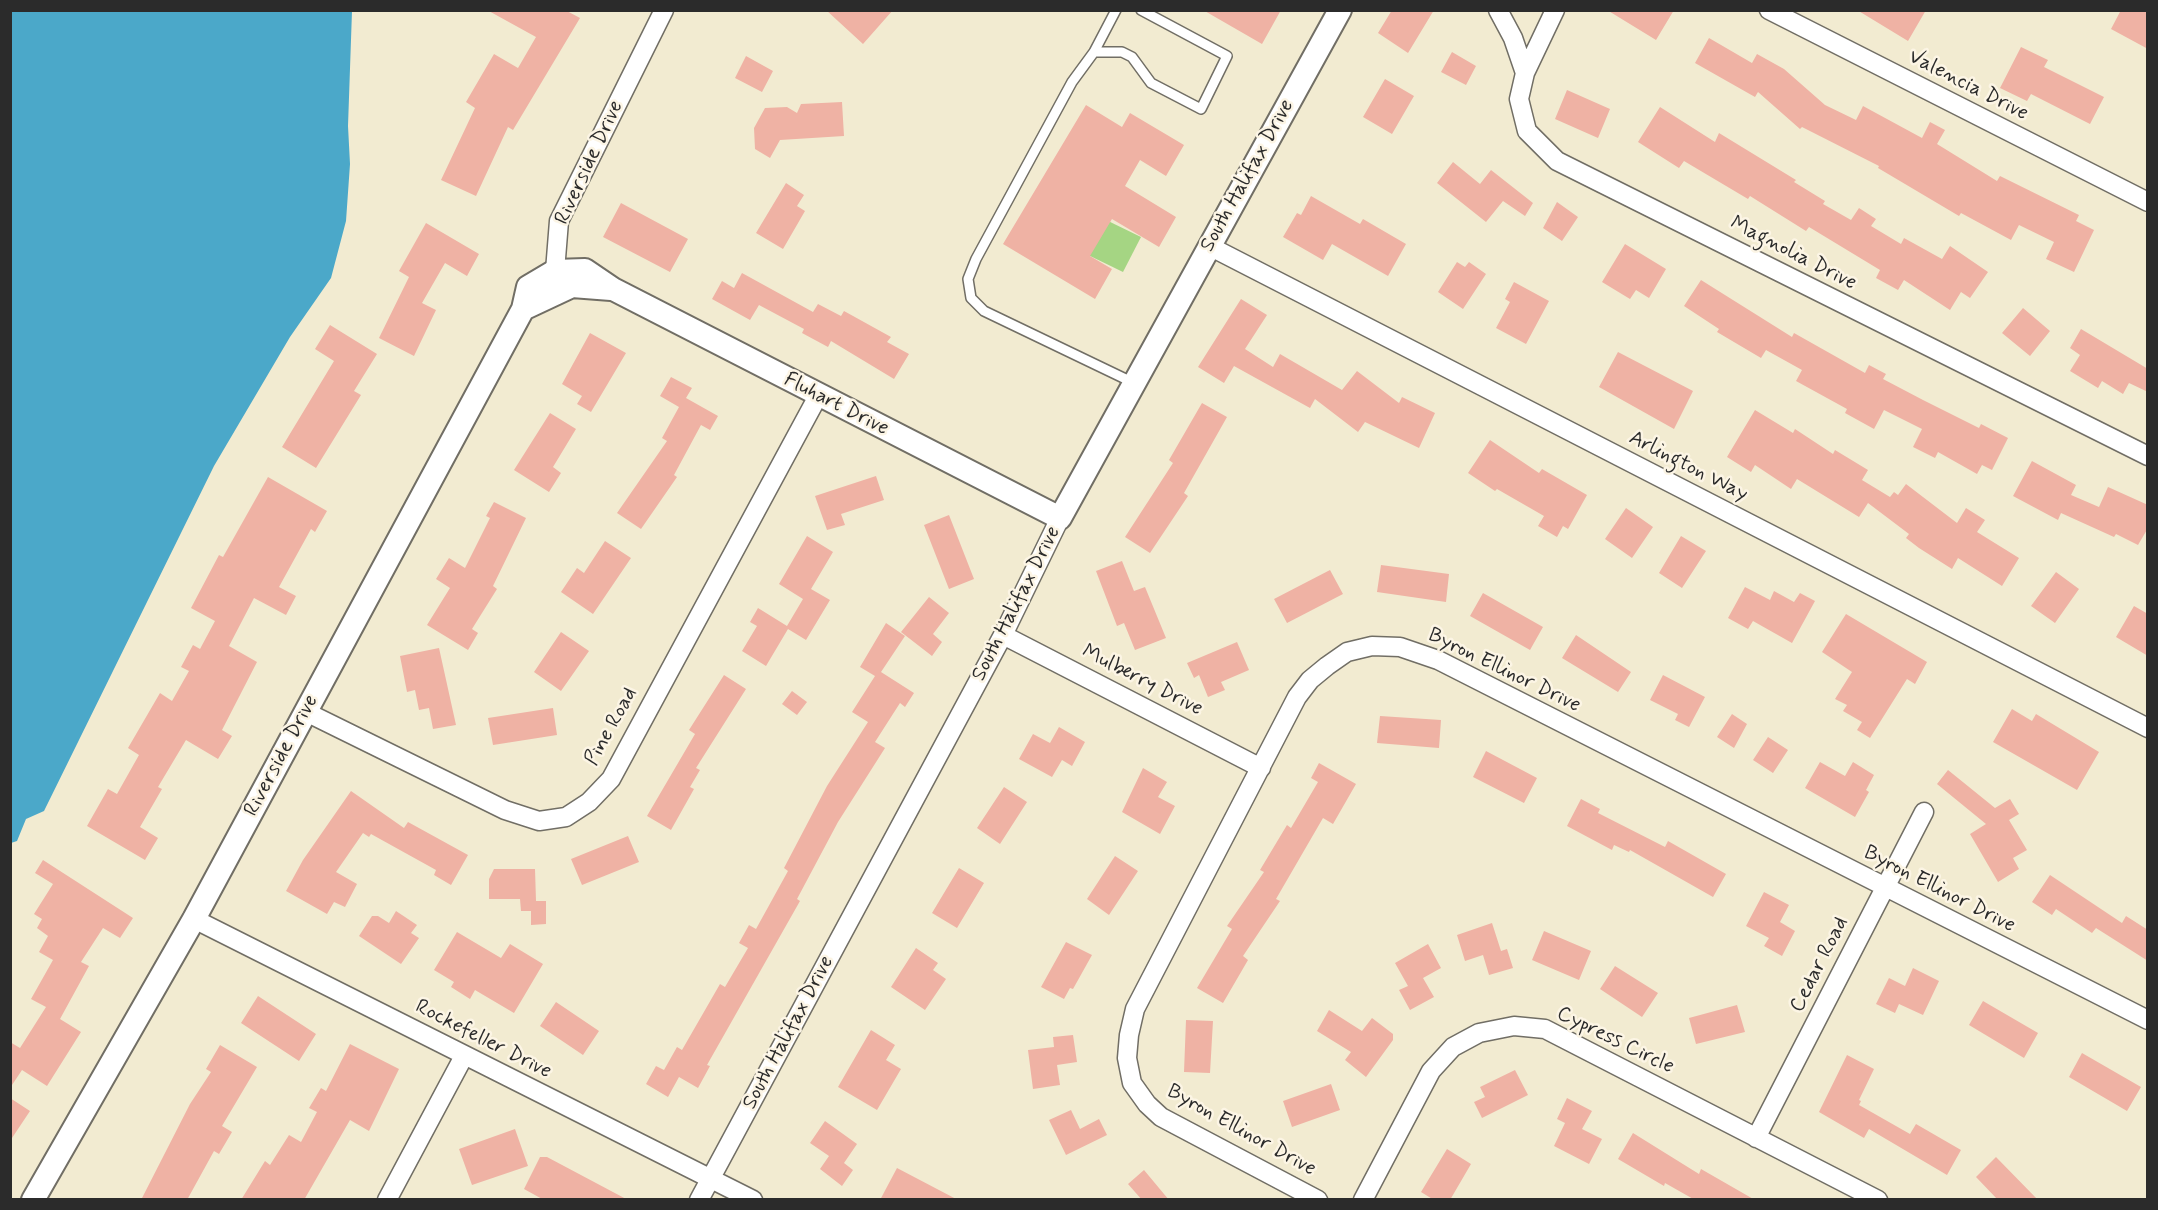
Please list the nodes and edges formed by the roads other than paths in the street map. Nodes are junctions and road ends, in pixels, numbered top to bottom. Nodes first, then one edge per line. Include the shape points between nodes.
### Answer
1 (664, 10) edge
2 (1116, 10) edge
3 (1141, 10) edge
4 (1340, 10) edge
5 (1498, 10) edge
6 (1769, 10) edge
7 (1551, 19) edge
8 (1094, 52) junction
9 (1525, 73) junction
10 (2148, 202) edge
11 (1209, 246) junction
12 (555, 270) junction
13 (613, 289) junction
14 (523, 309) junction
15 (1135, 383) junction
16 (818, 396) junction
17 (2148, 456) edge
18 (1060, 518) junction
19 (1003, 635) junction
20 (306, 712) junction
21 (2148, 728) edge
22 (1261, 768) junction
23 (1924, 812) dead end
24 (1884, 888) junction
25 (194, 919) junction
26 (2148, 1020) edge
27 (464, 1056) junction
28 (1756, 1138) junction
29 (710, 1178) junction
30 (33, 1200) edge
31 (387, 1200) edge
32 (699, 1200) edge
33 (753, 1200) edge
34 (1318, 1200) edge
35 (1363, 1200) edge
36 (1878, 1200) edge

1 - 12 street, Riverside Drive via 559,222
2 - 8 lane
3 - 8 lane via 1227,56 1201,109 1151,83 1132,57 1122,52
4 - 11 street, South Halifax Drive
5 - 9 street
6 - 10 street, Valencia Drive
7 - 9 street, Magnolia Drive
8 - 15 lane via 1072,82 968,279 971,297 984,311
9 - 17 street, Magnolia Drive via 1519,99 1527,131 1557,161
11 - 15 street, South Halifax Drive
11 - 21 street, Arlington Way
12 - 13 street, Fluhart Drive via 585,270
12 - 14 street, Riverside Drive via 528,286
13 - 14 street, Fluhart Drive via 572,286
13 - 16 street, Fluhart Drive
14 - 20 street, Riverside Drive
15 - 18 street, South Halifax Drive
16 - 18 street, Fluhart Drive
16 - 20 street, Pine Road via 611,778 589,802 566,817 539,820 505,810
18 - 19 street, South Halifax Drive
19 - 22 street, Mulberry Drive
19 - 29 street, South Halifax Drive
20 - 25 street, Riverside Drive
22 - 24 street, Byron Ellinor Drive via 1297,697 1310,680 1347,652 1372,646 1400,647 1438,660
22 - 34 street, Byron Ellinor Drive via 1135,1009 1127,1058 1132,1083 1161,1117
23 - 24 street, Cedar Road
24 - 26 street, Byron Ellinor Drive
24 - 28 street, Cedar Road
25 - 27 street, Rockefeller Drive
25 - 30 street, Riverside Drive
27 - 29 street, Rockefeller Drive
27 - 31 street
28 - 35 street, Cypress Circle via 1545,1029 1514,1026 1479,1033 1453,1047 1431,1071
28 - 36 street, Cypress Circle
29 - 32 street, South Halifax Drive
29 - 33 street, Rockefeller Drive

